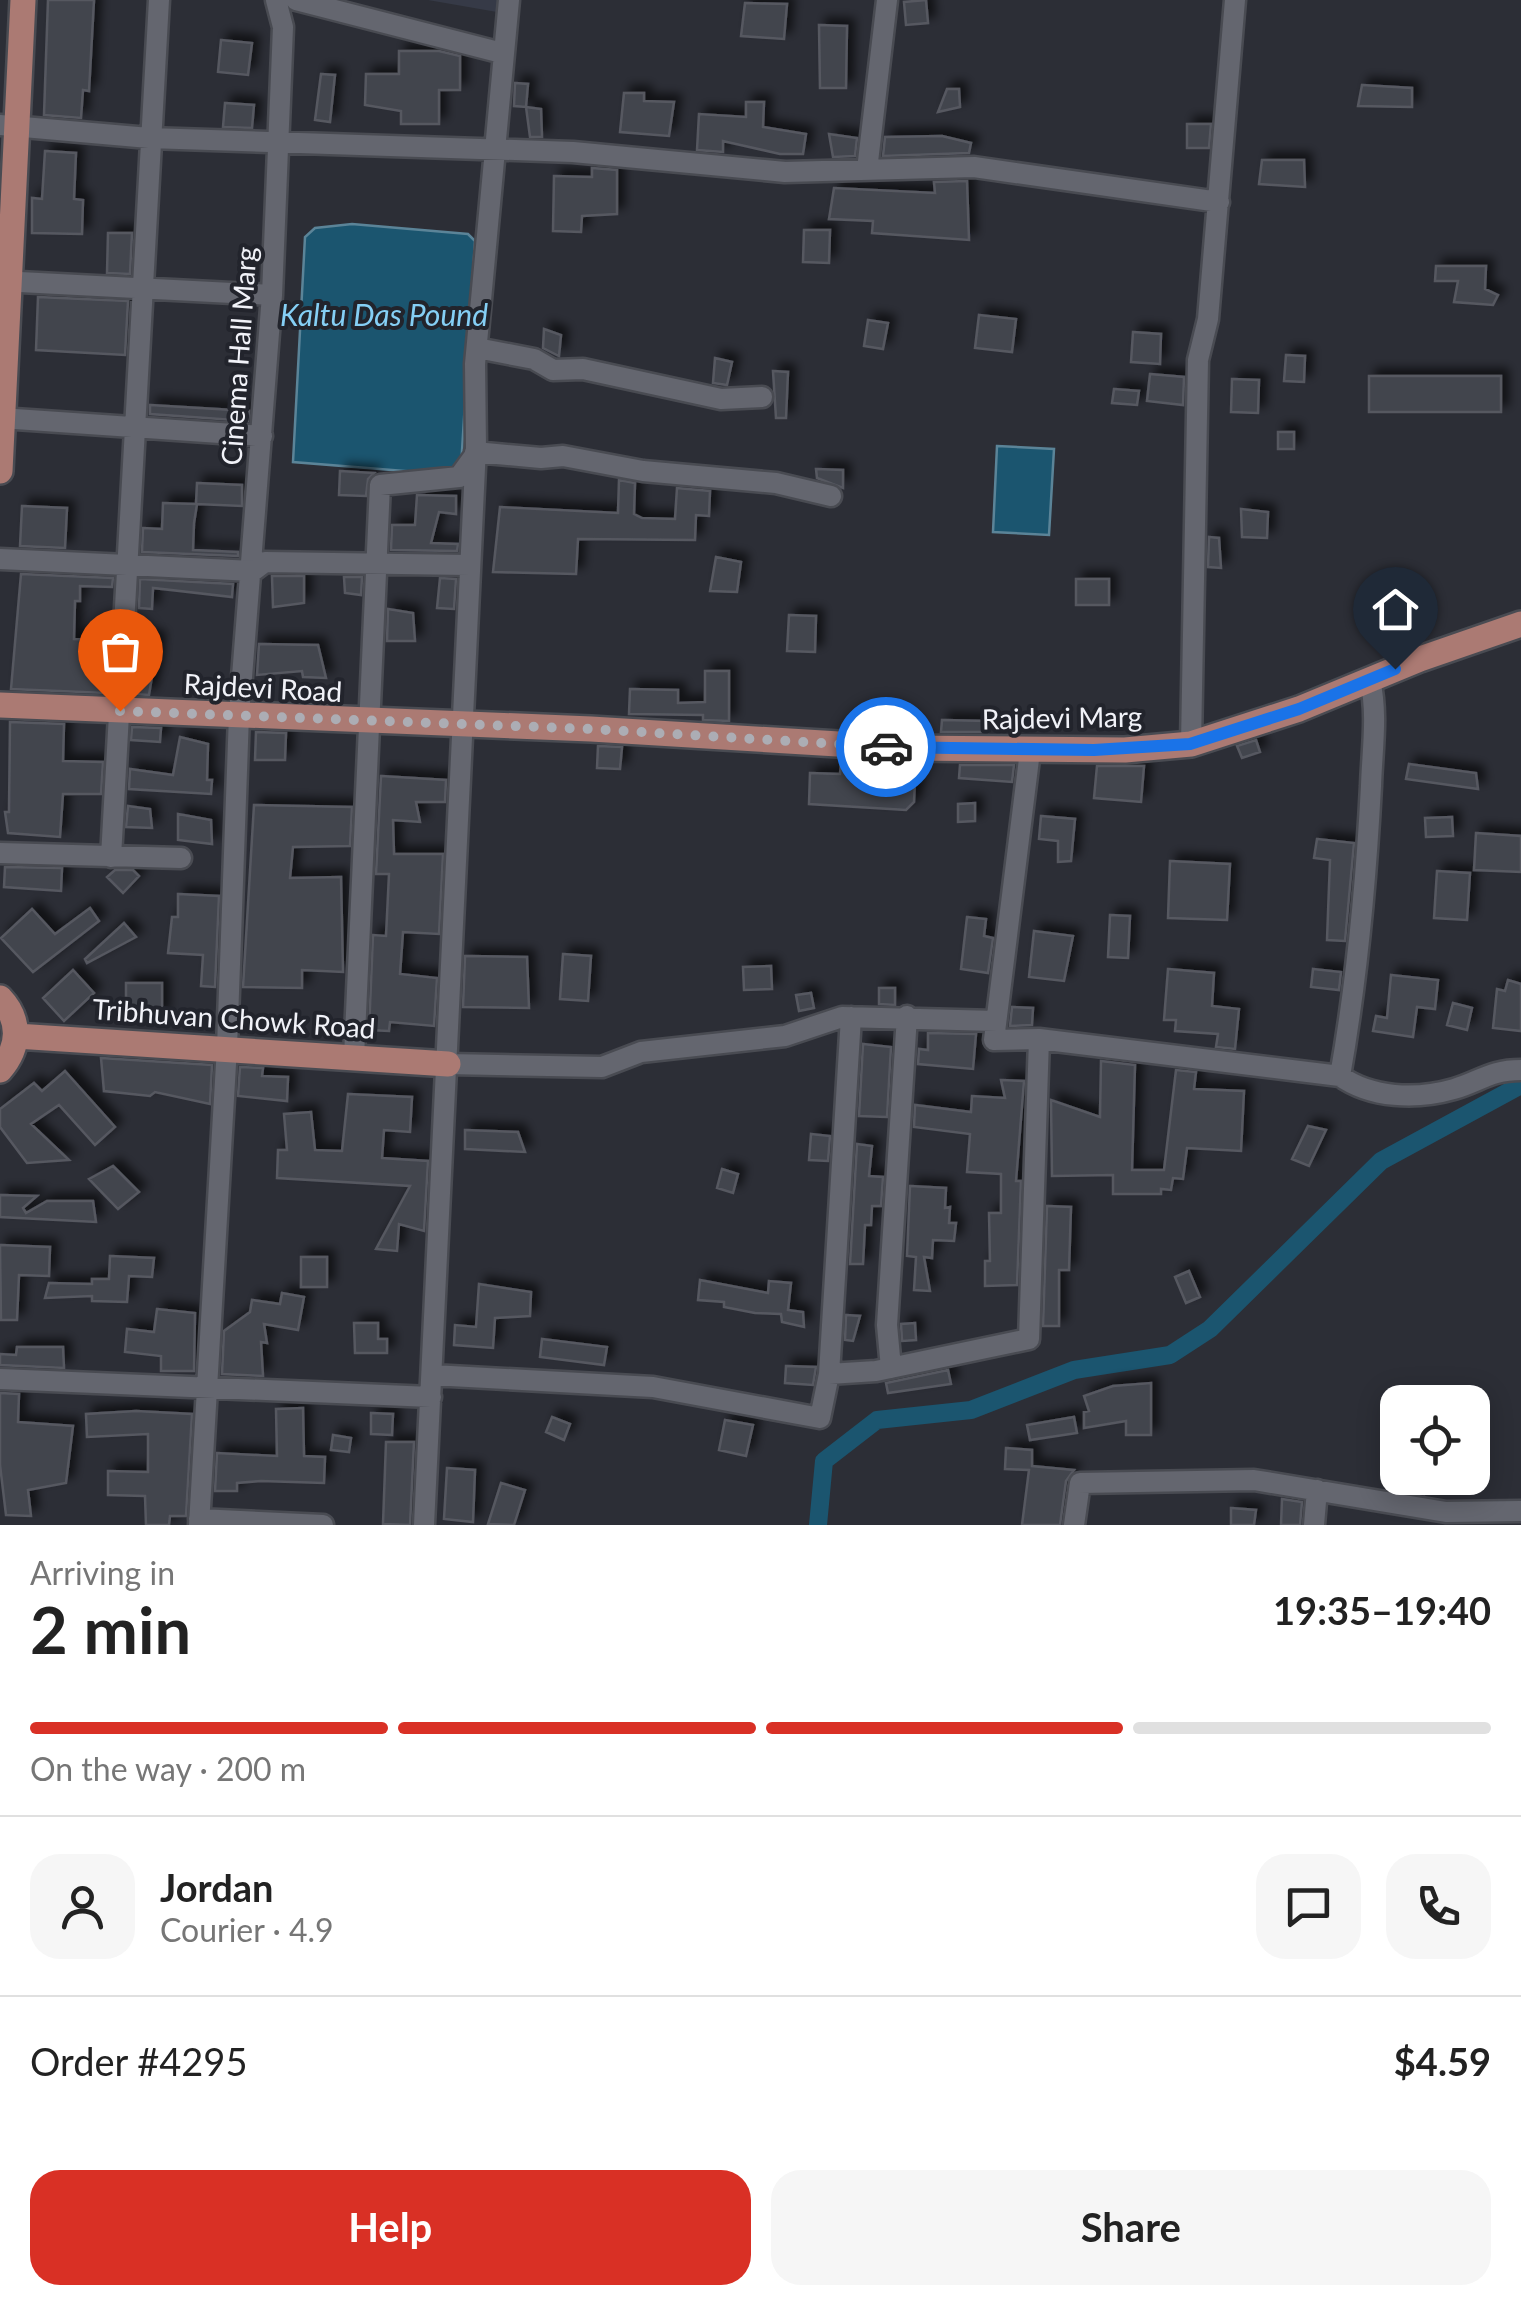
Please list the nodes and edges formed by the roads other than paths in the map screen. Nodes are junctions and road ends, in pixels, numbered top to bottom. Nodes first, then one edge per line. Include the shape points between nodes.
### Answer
1 (23, 0) edge
2 (160, 0) edge
3 (276, 0) edge
4 (296, 0) edge
5 (509, 0) edge
6 (887, 0) edge
7 (1235, 0) edge
8 (502, 53) junction
9 (8, 125) edge
10 (150, 138) junction
11 (278, 141) junction
12 (495, 149) junction
13 (868, 170) junction
14 (1219, 202) junction
15 (4, 281) edge
16 (143, 288) junction
17 (272, 295) junction
18 (477, 348) junction
19 (762, 397) dead end
20 (1, 418) edge
21 (134, 427) junction
22 (262, 436) junction
23 (476, 453) junction
24 (0, 472) edge
25 (831, 496) dead end
26 (0, 559) edge
27 (374, 564) junction
28 (468, 565) junction
29 (128, 566) junction
30 (253, 571) junction
31 (1521, 624) edge
32 (1370, 680) junction
33 (0, 705) edge
34 (120, 711) junction
35 (238, 716) junction
36 (366, 723) junction
37 (463, 726) junction
38 (1190, 744) junction
39 (1030, 751) junction
40 (0, 853) edge
41 (111, 857) junction
42 (180, 858) dead end
43 (0, 998) edge
44 (906, 1016) junction
45 (851, 1017) junction
46 (996, 1021) junction
47 (16, 1036) junction
48 (1039, 1039) junction
49 (227, 1047) junction
50 (354, 1057) junction
51 (448, 1064) junction
52 (0, 1070) edge
53 (1521, 1070) edge
54 (1340, 1076) junction
55 (891, 1368) junction
56 (829, 1374) junction
57 (432, 1375) junction
58 (0, 1379) edge
59 (205, 1387) junction
60 (431, 1398) junction
61 (1317, 1490) junction
62 (1521, 1511) edge
63 (199, 1522) edge
64 (323, 1525) edge
65 (424, 1525) edge
66 (1074, 1525) edge
67 (1314, 1525) edge

1 - 9 main road
2 - 10 street
3 - 11 street, Cinema Hall Marg via 283,27
4 - 8 street
5 - 8 street
6 - 13 street
7 - 14 street
8 - 12 street
9 - 10 street
9 - 15 main road
10 - 11 street
10 - 16 street
11 - 12 street
11 - 17 street, Cinema Hall Marg
12 - 13 street via 786,172
12 - 18 street
13 - 14 street via 974,167
14 - 38 street via 1198,360
15 - 16 street
15 - 20 main road
16 - 17 street
16 - 21 street
17 - 22 street, Cinema Hall Marg
18 - 19 street via 534,359 553,370 584,369 720,399
18 - 23 street
20 - 21 street
20 - 24 main road
21 - 22 street
21 - 29 street
22 - 30 street, Cinema Hall Marg
23 - 25 street via 563,456
23 - 27 street via 459,477 380,485
23 - 28 street
26 - 29 street
27 - 28 street
27 - 30 street via 265,562
27 - 36 street
28 - 37 street
29 - 30 street
29 - 34 street
30 - 35 street, Cinema Hall Marg
31 - 32 main road, Rajdevi Marg
32 - 38 main road, Rajdevi Marg
32 - 54 street via 1370,809 1354,999
33 - 34 main road, Rajdevi Road
34 - 35 main road, Rajdevi Road
34 - 41 street
35 - 36 main road, Rajdevi Road
35 - 49 street, Cinema Hall Marg
36 - 37 main road, Rajdevi Road
36 - 50 street
37 - 39 main road, Rajdevi Marg
37 - 51 street
38 - 39 main road, Rajdevi Marg
39 - 46 street
40 - 41 street
41 - 42 street
43 - 47 main road
44 - 45 street
44 - 46 street
44 - 55 street via 887,1325
45 - 51 street via 784,1036 640,1052 602,1067
45 - 56 street
46 - 48 street via 994,1040
47 - 49 main road, Tribhuvan Chowk Road
47 - 52 main road
48 - 54 street
48 - 55 street via 1029,1339
49 - 50 main road, Tribhuvan Chowk Road
49 - 59 street, Cinema Hall Marg
50 - 51 main road, Tribhuvan Chowk Road
51 - 57 street
53 - 54 street via 1493,1070 1456,1088 1413,1096 1359,1089
55 - 56 street
56 - 57 street via 820,1418 653,1388
57 - 60 street
58 - 59 street
59 - 60 street
59 - 63 street, Cinema Hall Marg
60 - 65 street
61 - 62 street via 1446,1512
61 - 66 street via 1254,1480 1080,1483
61 - 67 street
63 - 64 street

